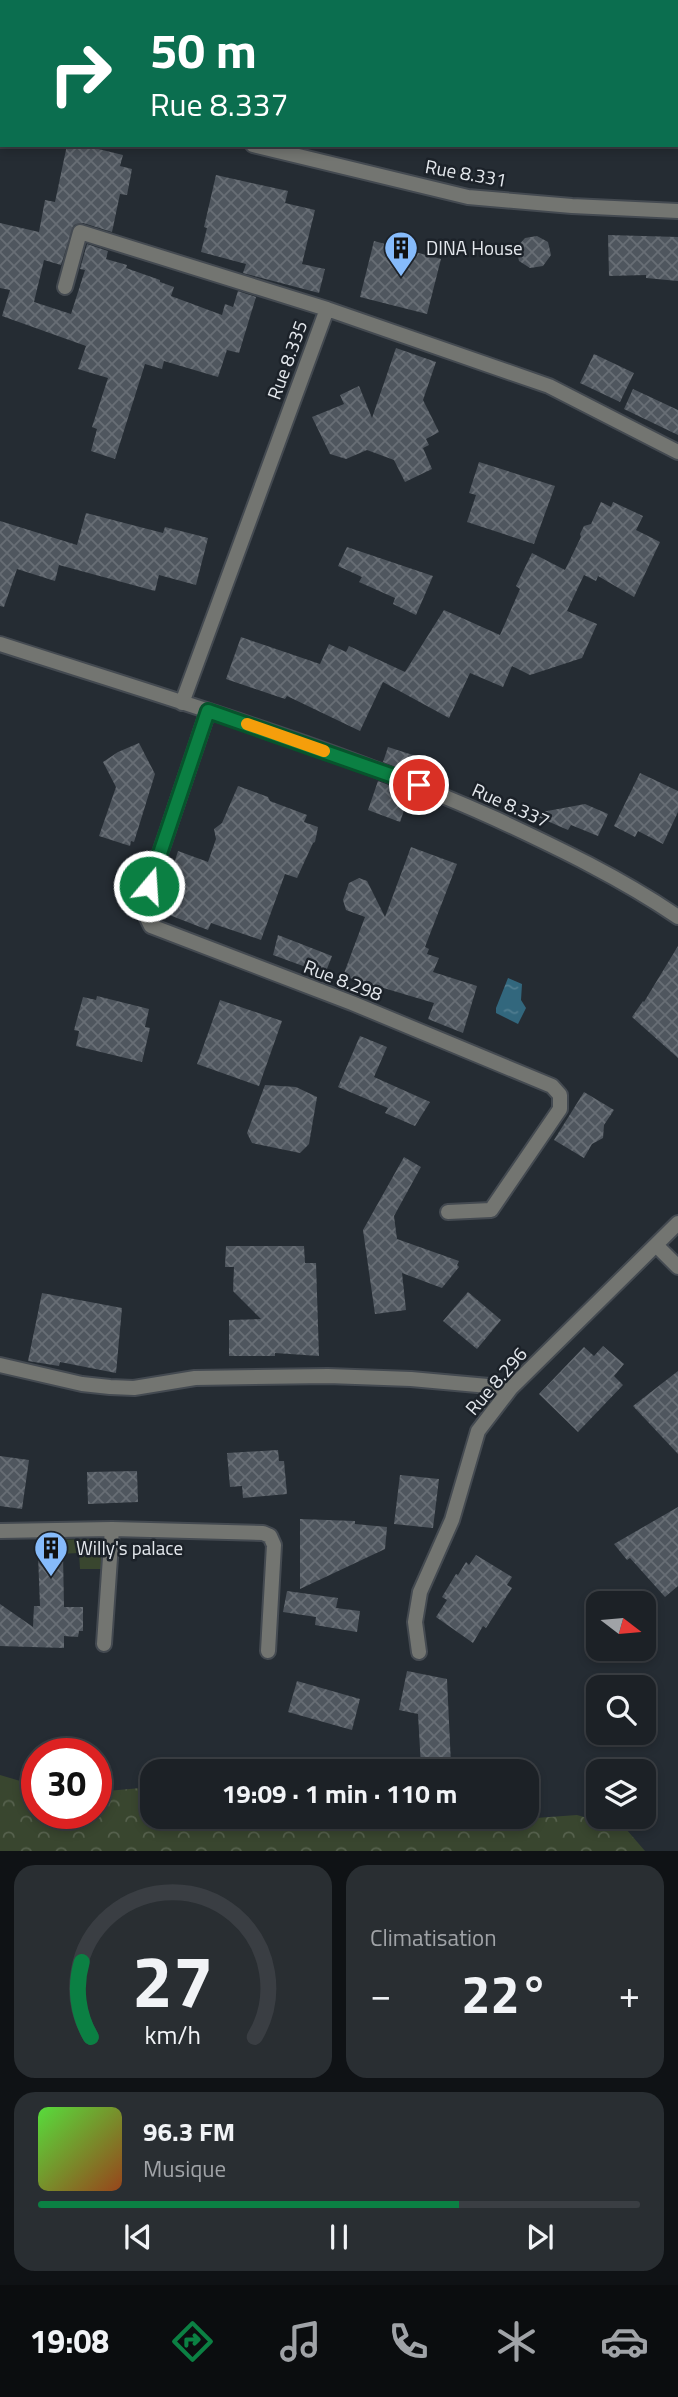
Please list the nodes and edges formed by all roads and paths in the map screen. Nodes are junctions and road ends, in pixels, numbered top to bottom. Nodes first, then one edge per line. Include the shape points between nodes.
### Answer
1 (279, 148) edge
2 (678, 211) edge
3 (65, 287) dead end
4 (327, 309) junction
5 (678, 452) edge
6 (0, 644) edge
7 (182, 703) junction
8 (208, 711) junction
9 (678, 917) edge
10 (448, 1212) dead end
11 (678, 1223) edge
12 (657, 1246) junction
13 (678, 1267) edge
14 (0, 1365) edge
15 (511, 1388) junction
16 (112, 1529) junction
17 (0, 1531) edge
18 (104, 1644) dead end
19 (268, 1651) dead end
20 (419, 1651) dead end

1 - 2 street, Rue 8.331 via 468,197
3 - 4 street via 80,232
4 - 5 street, Rue 8.335 via 549,386
4 - 7 street, Rue 8.335
6 - 7 street, Rue 8.337
7 - 8 street, Rue 8.337
8 - 9 street, Rue 8.337 via 419,785 568,852
8 - 10 street, Rue 8.298 via 149,886 144,912 151,926 352,1003 552,1086 559,1094 560,1110 491,1210
11 - 12 street, Rue 8.296
12 - 13 street
12 - 15 street, Rue 8.296
14 - 15 street via 110,1387 134,1388 195,1378 328,1376
15 - 20 street, Rue 8.296 via 478,1431 452,1520 420,1592 415,1622
16 - 17 street
16 - 18 street
16 - 19 street via 270,1536 274,1545

